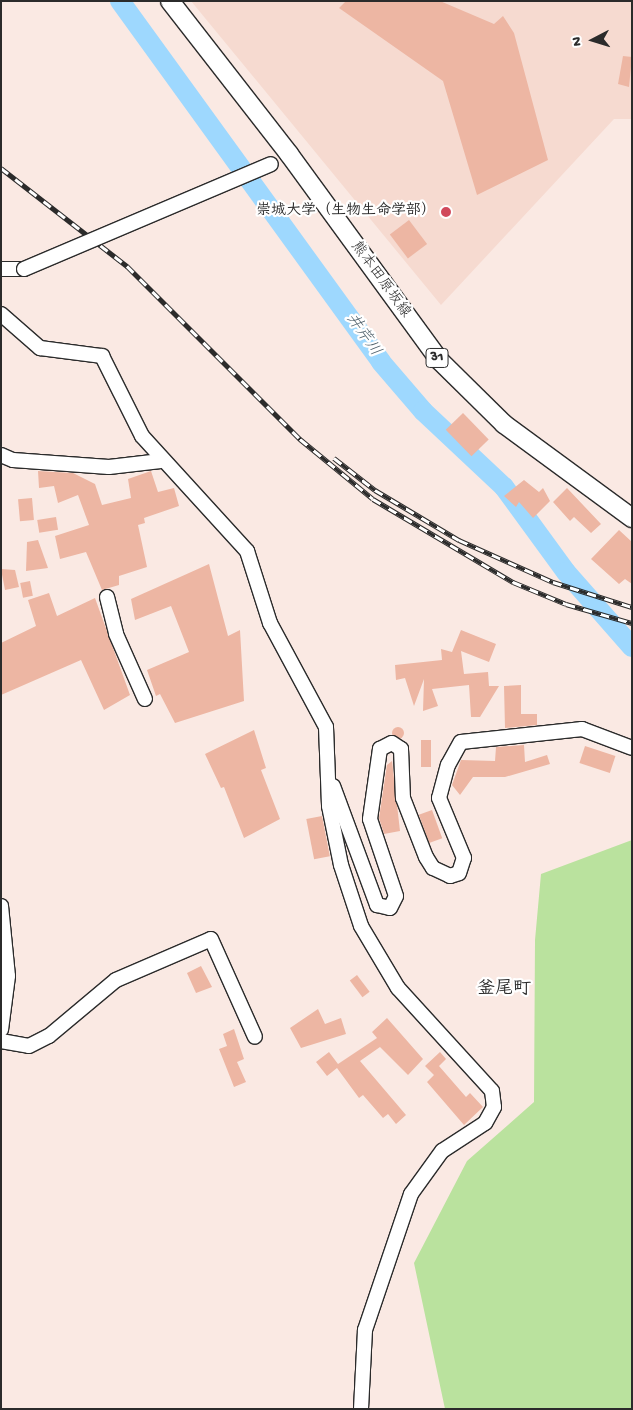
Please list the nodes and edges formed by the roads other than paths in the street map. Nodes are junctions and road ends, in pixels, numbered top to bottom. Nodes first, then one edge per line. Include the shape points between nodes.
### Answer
1 (170, 1) edge
2 (289, 154) junction
3 (1, 269) edge
4 (1, 314) edge
5 (1, 455) edge
6 (161, 461) junction
7 (632, 518) edge
8 (107, 597) dead end
9 (146, 699) dead end
10 (632, 748) edge
11 (326, 767) junction
12 (1, 906) edge
13 (1, 1030) edge
14 (255, 1036) dead end
15 (1, 1041) edge
16 (361, 1409) edge

1 - 2 main road, 熊本田原坂線 / 31
2 - 3 street, bridge via 24,269
2 - 7 main road, 熊本田原坂線 / 31 via 439,360 504,424
4 - 6 street via 40,348 102,356 142,436
5 - 6 street via 13,460 109,467
6 - 11 street via 246,551 270,623 326,727
8 - 9 street via 116,634
10 - 11 street via 582,729 461,742 448,765 439,798 464,858 460,873 450,876 433,868 426,857 403,798 401,749 392,743 380,749 370,819 396,896 390,908 377,905
11 - 16 street via 341,866 361,926 398,988 438,1028 494,1098 485,1123 442,1151 411,1194 365,1330
12 - 13 street via 8,976
14 - 15 street via 211,939 116,980 49,1036 29,1046

